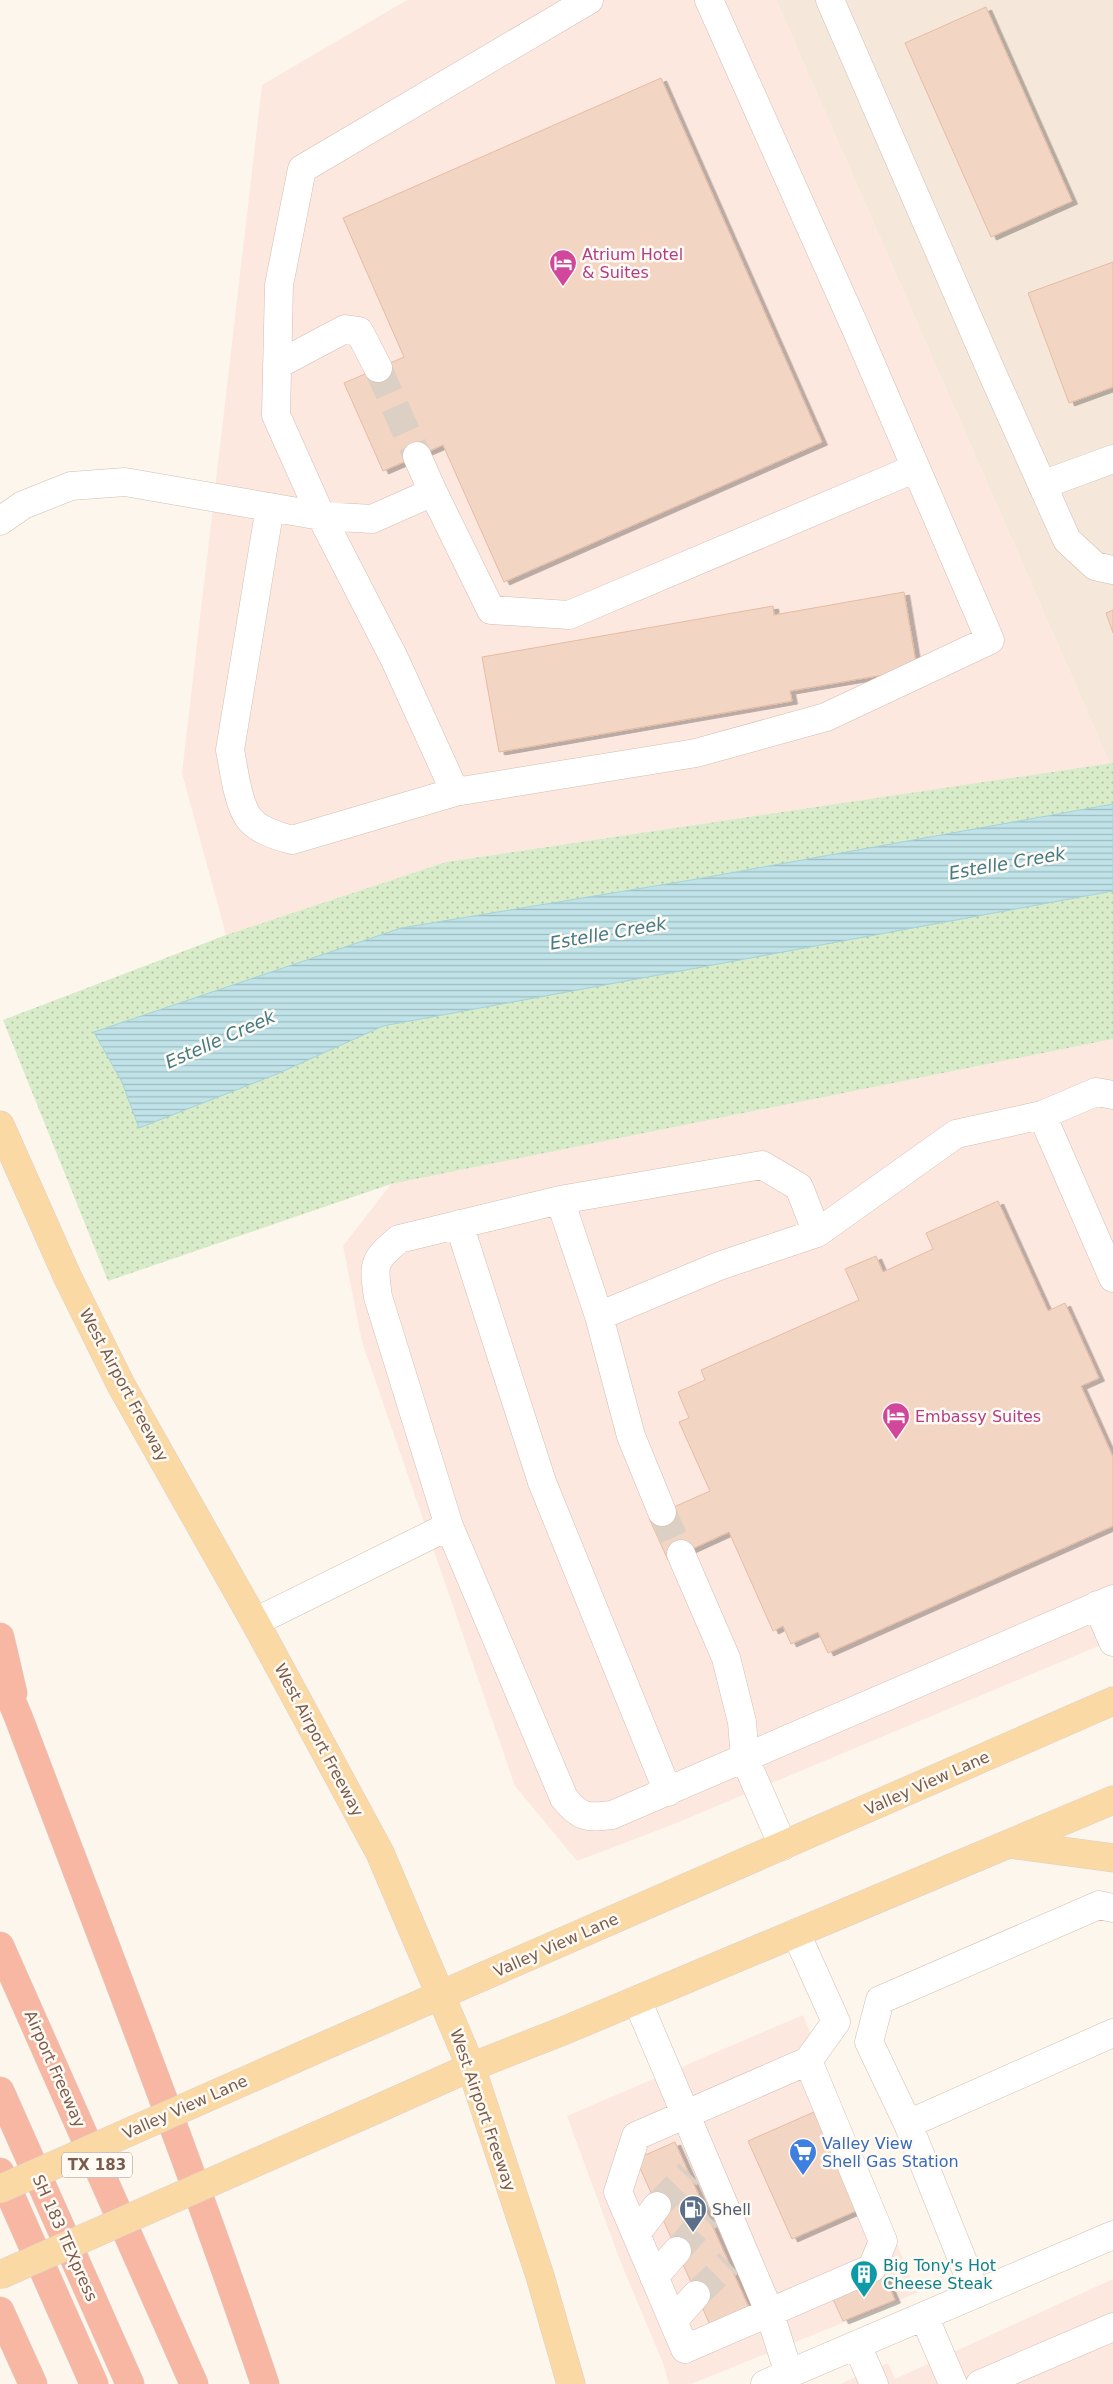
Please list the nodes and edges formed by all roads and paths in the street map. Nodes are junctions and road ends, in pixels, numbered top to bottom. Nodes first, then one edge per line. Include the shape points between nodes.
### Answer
1 (588, 0) edge
2 (709, 0) edge
3 (830, 0) edge
4 (277, 365) junction
5 (378, 368) tunnel mouth
6 (417, 456) tunnel mouth
7 (1113, 459) edge
8 (916, 468) junction
9 (1042, 485) junction
10 (433, 492) junction
11 (270, 507) junction
12 (322, 516) junction
13 (0, 521) edge
14 (1113, 570) edge
15 (455, 792) junction
16 (1113, 1095) edge
17 (1042, 1115) junction
18 (0, 1125) edge
19 (560, 1200) junction
20 (459, 1224) junction
21 (817, 1233) junction
22 (1112, 1275) edge
23 (599, 1316) junction
24 (662, 1512) tunnel mouth
25 (449, 1526) junction
26 (681, 1554) tunnel mouth
27 (1105, 1602) edge
28 (255, 1622) junction
29 (0, 1637) edge
30 (1113, 1642) edge
31 (0, 1674) edge
32 (1113, 1702) edge
33 (18, 1716) junction
34 (745, 1758) junction
35 (668, 1792) junction
36 (1113, 1800) edge
37 (1008, 1844) junction
38 (783, 1846) junction
39 (1113, 1858) edge
40 (1113, 1908) edge
41 (796, 1933) junction
42 (0, 1946) edge
43 (442, 1996) junction
44 (637, 2000) junction
45 (836, 2022) junction
46 (1113, 2033) edge
47 (869, 2042) junction
48 (808, 2061) junction
49 (471, 2067) junction
50 (0, 2091) edge
51 (685, 2115) junction
52 (908, 2124) junction
53 (0, 2172) edge
54 (0, 2189) edge
55 (657, 2206) tunnel mouth
56 (636, 2234) junction
57 (1113, 2235) edge
58 (677, 2250) tunnel mouth
59 (0, 2276) edge
60 (654, 2277) junction
61 (976, 2294) junction
62 (696, 2295) tunnel mouth
63 (0, 2311) edge
64 (769, 2312) junction
65 (924, 2316) junction
66 (672, 2321) junction
67 (1113, 2327) edge
68 (857, 2345) junction
69 (777, 2379) edge
70 (33, 2384) edge
71 (94, 2384) edge
72 (130, 2384) edge
73 (194, 2384) edge
74 (265, 2384) edge
75 (572, 2384) edge
76 (874, 2384) edge
77 (953, 2384) edge
78 (980, 2384) edge

1 - 4 lane via 302,169 279,285
2 - 8 lane
3 - 9 lane
4 - 5 lane via 345,329 359,331
4 - 12 lane via 276,415
6 - 10 lane
7 - 9 lane
8 - 10 lane via 569,615 491,610
8 - 15 lane via 990,640 826,716 696,752
9 - 14 lane via 1067,540 1095,566
10 - 12 lane via 372,519
11 - 12 lane
11 - 13 lane via 125,482 71,486 23,505
11 - 15 lane via 230,750 248,817 273,835 292,840
12 - 15 lane via 395,660
16 - 17 lane via 1096,1092
17 - 21 lane via 956,1134
17 - 22 lane
18 - 28 main road, West Airport Freeway via 67,1276 121,1386
19 - 20 lane
19 - 21 lane via 762,1166 799,1187
19 - 23 lane
20 - 25 lane via 399,1239 378,1256 375,1274 378,1297
20 - 35 lane via 542,1482
21 - 23 lane via 719,1266
23 - 24 lane via 631,1436
25 - 28 lane
25 - 35 lane via 564,1798 575,1812 591,1818 612,1815
26 - 34 lane via 726,1658 742,1722
27 - 30 lane
27 - 34 lane
28 - 43 main road, West Airport Freeway via 380,1854
29 - 33 highway
31 - 33 highway
32 - 38 main road, Valley View Lane
33 - 74 highway via 163,2099
34 - 35 lane
34 - 38 lane
36 - 37 main road
37 - 39 main road
37 - 41 main road
38 - 43 main road, Valley View Lane
40 - 47 lane via 1099,1906 880,2000
41 - 44 main road
41 - 45 lane
42 - 73 highway, Airport Freeway / TX 183
43 - 49 main road, West Airport Freeway
43 - 54 main road, Valley View Lane, bridge
44 - 49 main road
44 - 51 lane
45 - 47 lane
45 - 48 lane
46 - 52 lane
47 - 52 lane
48 - 51 lane
48 - 64 lane via 884,2241 872,2268
49 - 59 main road, bridge
49 - 75 main road, West Airport Freeway
50 - 72 highway, SH 183 TEXpress
51 - 56 lane via 636,2136 618,2192
51 - 64 lane via 696,2166 736,2256
52 - 61 lane
53 - 71 highway, SH 183 TEXpress
55 - 56 lane
56 - 60 lane
57 - 61 lane
58 - 60 lane
60 - 66 lane
61 - 65 lane
62 - 66 lane
63 - 70 highway
64 - 66 lane via 684,2349
64 - 69 lane
65 - 68 lane
65 - 77 lane
67 - 78 lane
68 - 69 lane
68 - 76 lane

